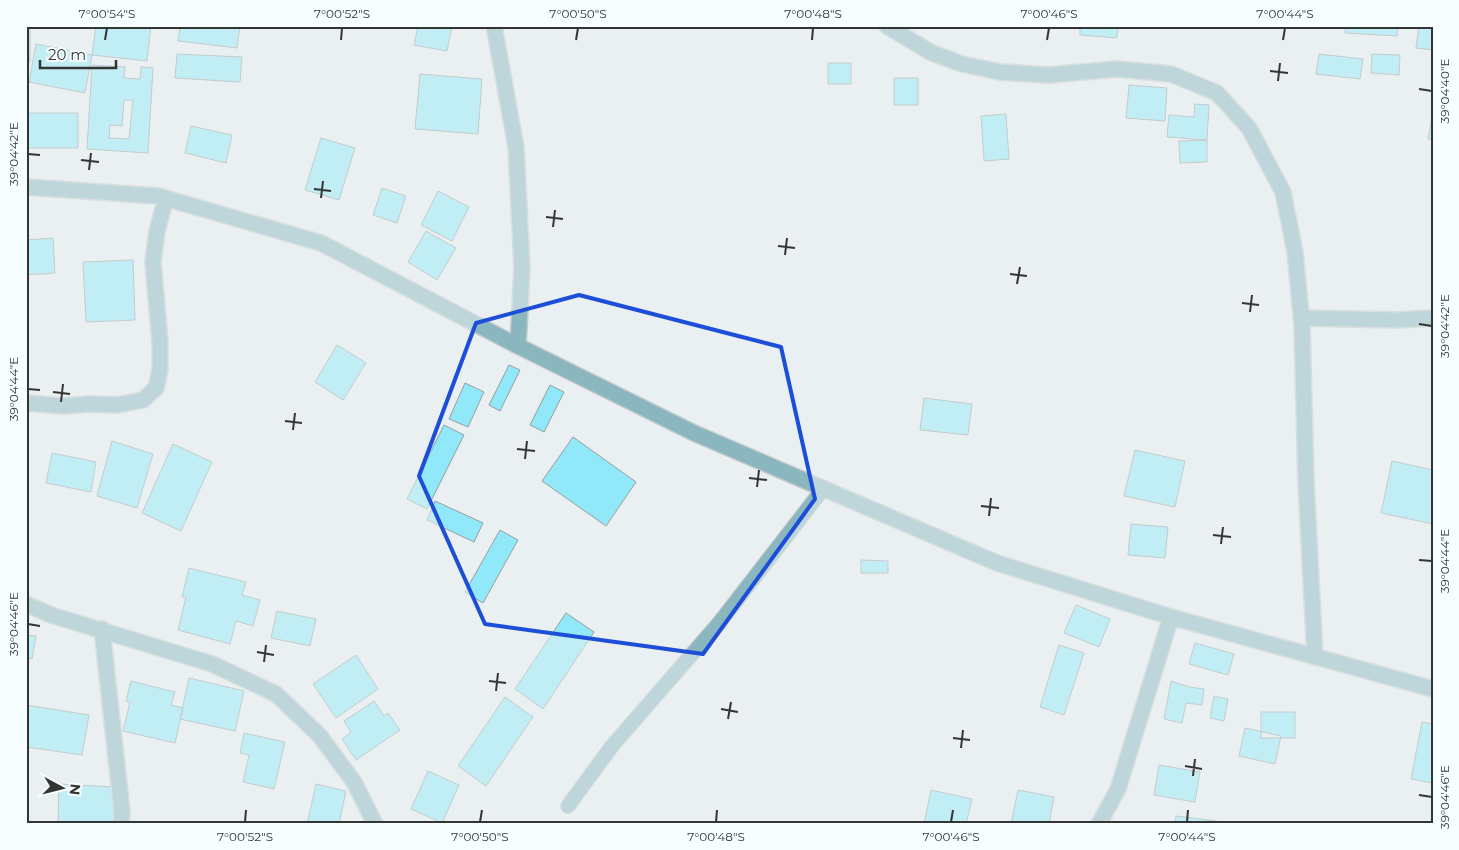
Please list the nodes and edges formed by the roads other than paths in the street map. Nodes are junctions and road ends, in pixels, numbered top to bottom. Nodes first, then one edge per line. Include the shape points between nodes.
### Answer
1 (494, 26) edge
2 (887, 26) edge
3 (26, 187) edge
4 (166, 198) junction
5 (1301, 318) junction
6 (1433, 318) edge
7 (518, 346) junction
8 (26, 403) edge
9 (823, 489) junction
10 (26, 604) edge
11 (1171, 617) junction
12 (102, 630) junction
13 (1316, 657) junction
14 (1433, 689) edge
15 (568, 806) dead end
16 (121, 824) edge
17 (375, 824) edge
18 (1099, 824) edge

1 - 7 street via 516,147 522,268
2 - 5 street via 932,53 962,64 1000,72 1048,75 1118,70 1171,74 1217,93 1249,128 1283,192 1295,252
3 - 4 street
4 - 7 street via 321,243
4 - 8 street via 153,262 160,342 156,388 143,400 118,405
5 - 6 street
5 - 13 street
7 - 9 street via 694,434
9 - 11 street via 997,563
9 - 15 lane via 720,622 612,746
10 - 12 street
11 - 13 street
11 - 18 street via 1118,789
12 - 16 street
12 - 17 street via 212,664 276,694 320,736 354,782
13 - 14 street

